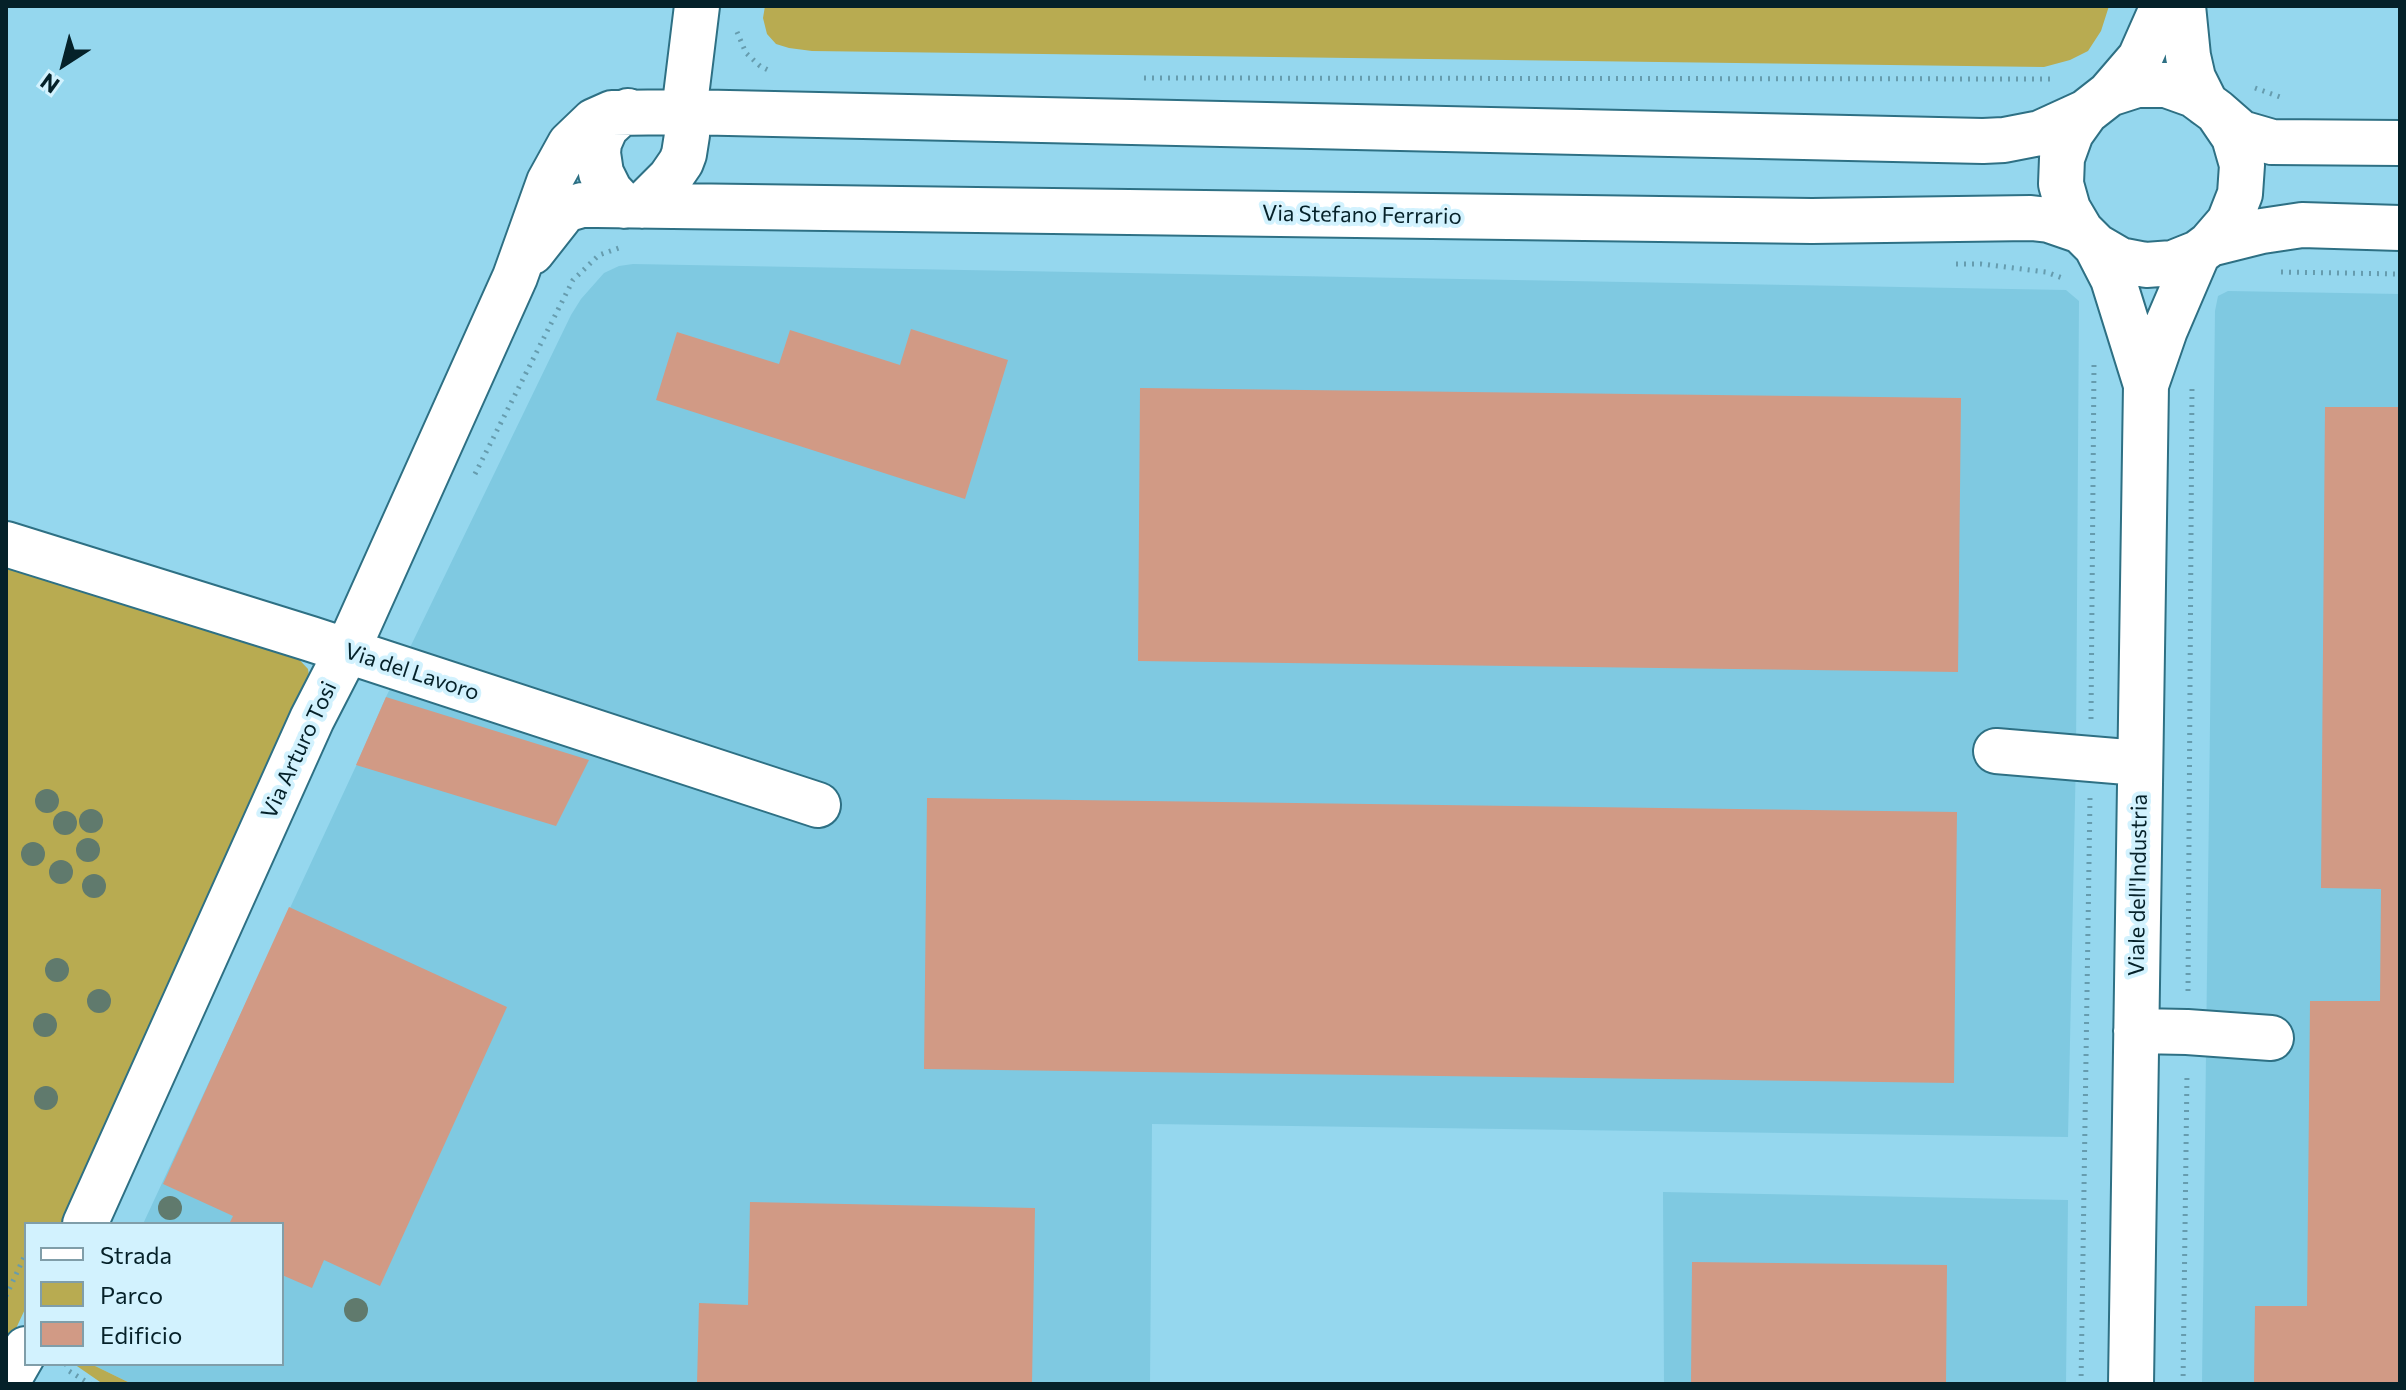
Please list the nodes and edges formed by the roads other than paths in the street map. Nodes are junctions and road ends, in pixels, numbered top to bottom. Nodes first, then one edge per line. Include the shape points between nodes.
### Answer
1 (697, 6) edge
2 (2163, 6) edge
3 (2183, 6) edge
4 (2223, 99) junction
5 (2098, 103) junction
6 (628, 111) junction
7 (684, 112) junction
8 (2400, 143) edge
9 (632, 220) junction
10 (2400, 228) edge
11 (2089, 239) junction
12 (2204, 249) junction
13 (515, 277) junction
14 (2146, 385) junction
15 (6, 544) edge
16 (347, 651) junction
17 (1996, 751) dead end
18 (2139, 763) junction
19 (818, 805) dead end
20 (2136, 1031) junction
21 (2271, 1038) dead end
22 (86, 1222) edge
23 (2131, 1384) edge

1 - 7 street
2 - 5 street via 2140,58
3 - 4 street via 2193,78
4 - 5 street via 2166,85 2137,85
4 - 8 street via 2241,133 2272,142
4 - 12 street via 2242,165 2240,194 2229,222
5 - 7 street via 2040,133 1983,141
5 - 11 street via 2071,133 2062,158 2061,184 2068,209
6 - 7 street, Via Arturo Tosi
6 - 9 street via 606,127 598,153 610,191
6 - 13 street, Via Arturo Tosi via 594,121 570,144 542,198
7 - 9 street via 687,135 681,162
9 - 11 street, Via Stefano Ferrario via 2031,218 2049,220
9 - 13 street, Via Arturo Tosi via 582,205 565,210
10 - 12 street via 2302,225
11 - 12 street via 2120,260 2146,265 2173,263
11 - 14 street via 2113,279
12 - 14 street
13 - 16 street, Via Arturo Tosi
14 - 18 street, Viale dell'Industria
15 - 16 street, Via del Lavoro
16 - 19 street, Via del Lavoro
16 - 22 street, Via Arturo Tosi
17 - 18 street
18 - 20 street, Viale dell'Industria
20 - 21 street
20 - 23 street, Viale dell'Industria

